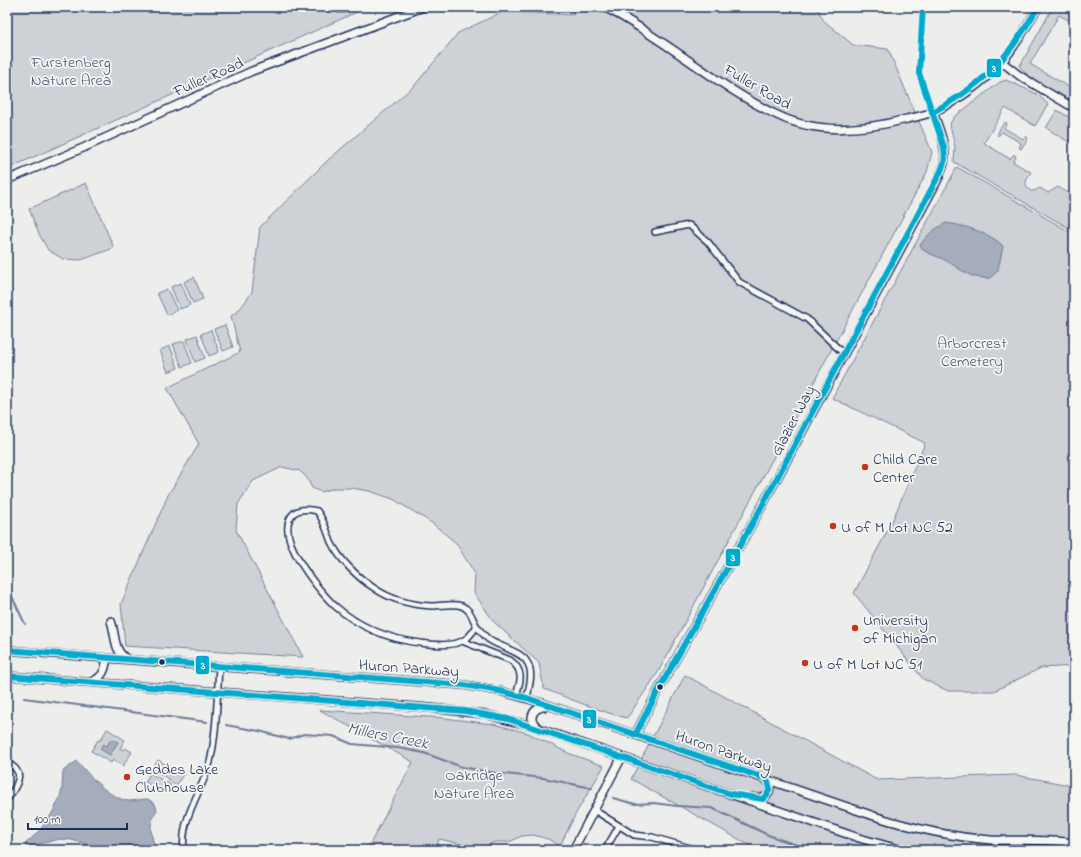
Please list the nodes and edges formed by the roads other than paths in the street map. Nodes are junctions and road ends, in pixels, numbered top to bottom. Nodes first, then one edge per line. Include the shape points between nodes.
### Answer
1 (423, 7) edge
2 (602, 7) edge
3 (1038, 7) edge
4 (1002, 62) junction
5 (1074, 108) edge
6 (933, 112) junction
7 (7, 180) edge
8 (655, 232) dead end
9 (844, 354) junction
10 (111, 621) dead end
11 (477, 626) junction
12 (462, 641) junction
13 (7, 650) edge
14 (106, 658) junction
15 (129, 660) junction
16 (219, 667) junction
17 (7, 676) edge
18 (91, 682) junction
19 (218, 692) junction
20 (516, 694) junction
21 (527, 698) junction
22 (550, 706) junction
23 (538, 728) junction
24 (635, 735) junction
25 (622, 757) junction
26 (7, 762) edge
27 (767, 779) junction
28 (731, 794) junction
29 (7, 800) edge
30 (594, 810) junction
31 (619, 826) junction
32 (1070, 845) edge
33 (7, 847) edge
34 (10, 850) edge
35 (184, 850) edge
36 (573, 850) edge
37 (605, 850) edge
38 (697, 850) edge
39 (902, 850) edge

1 - 7 main road, Fuller Road via 252,72
2 - 6 main road, Fuller Road via 634,24 759,106 800,124 826,129 855,130
3 - 4 main road, Fuller Road
4 - 5 main road via 1020,76
4 - 6 main road, Fuller Road via 968,92
6 - 9 main road, Glazier Way via 944,148 942,171
8 - 9 street via 689,225 708,242 739,282 807,319
9 - 24 main road, Glazier Way
10 - 15 main road via 118,651
11 - 12 street
11 - 12 street via 471,613 461,606 409,603 375,589 341,557 317,511 304,509 291,517 288,522 289,536 301,564 322,593 348,616 382,634 407,641 426,644
11 - 21 street via 488,639 527,661 530,676
12 - 20 street via 516,664 521,675
13 - 14 main road, Huron Parkway
14 - 15 main road, Huron Parkway
14 - 18 main road via 104,673
15 - 16 main road, Huron Parkway
16 - 19 street
16 - 20 main road, Huron Parkway via 464,685
17 - 18 main road
18 - 19 main road
19 - 23 main road via 465,711
19 - 35 street via 211,756 186,821
20 - 21 main road, Huron Parkway
21 - 22 main road, Huron Parkway
22 - 23 main road via 538,708 533,714 532,721
22 - 24 main road, Huron Parkway
23 - 25 main road
24 - 27 main road, Huron Parkway
25 - 28 main road
25 - 30 main road
26 - 29 street via 19,775 16,786
27 - 28 main road via 770,790 762,799
27 - 32 main road, Huron Parkway via 889,820 931,831 990,840
28 - 39 main road
30 - 31 street
30 - 36 main road
31 - 37 street
31 - 38 street via 634,835 652,837
33 - 34 street

